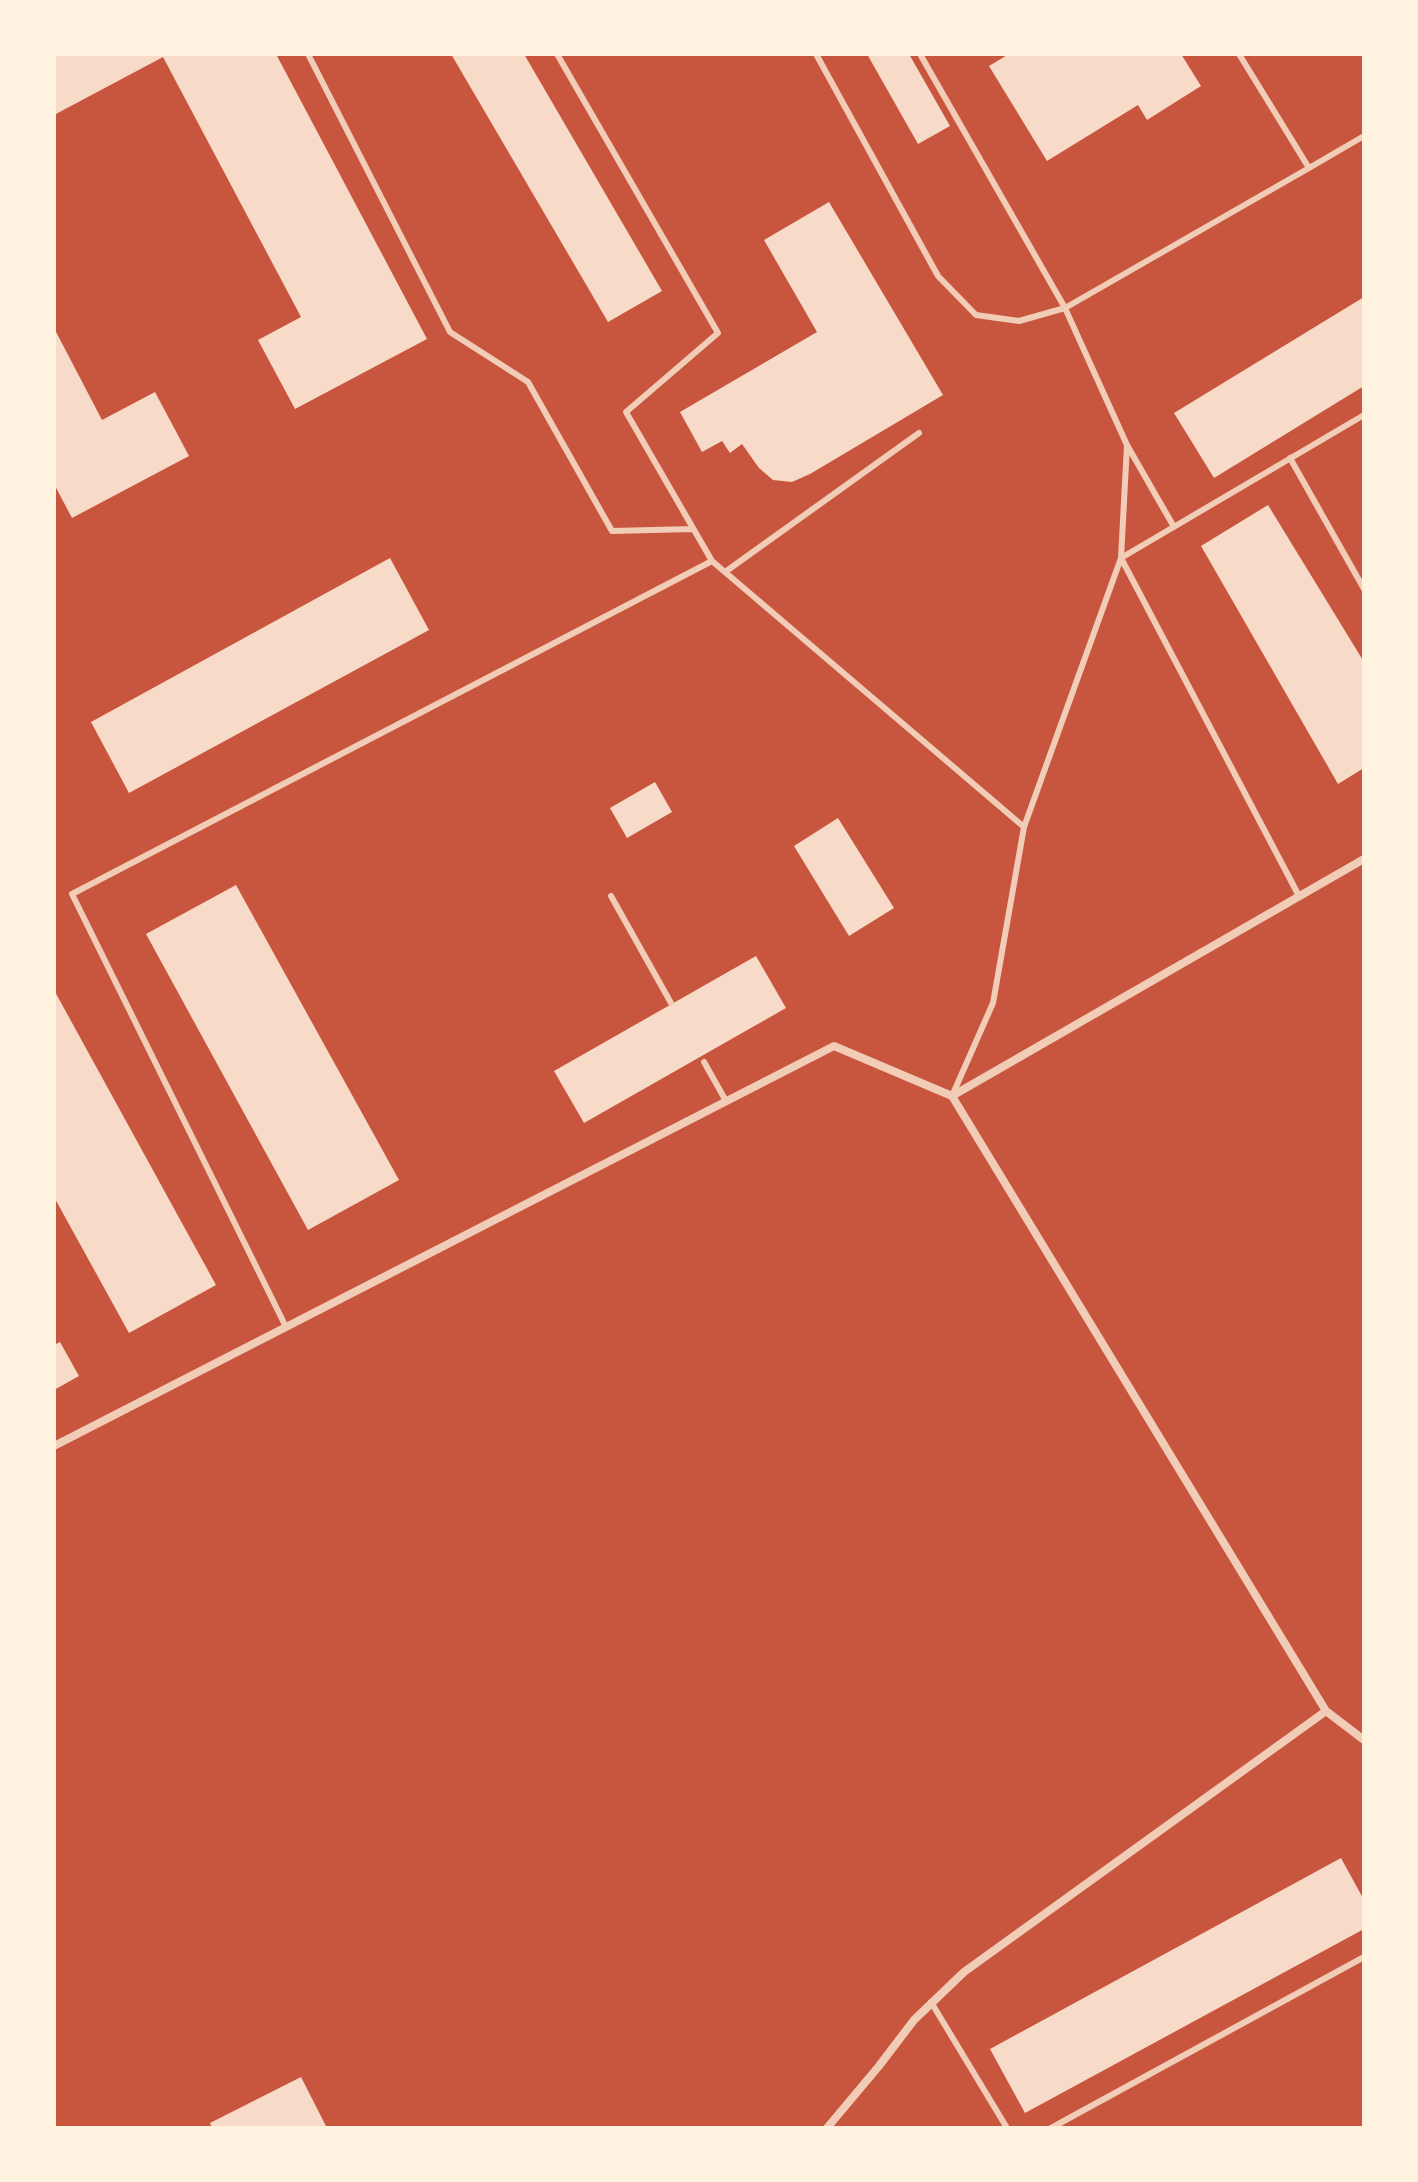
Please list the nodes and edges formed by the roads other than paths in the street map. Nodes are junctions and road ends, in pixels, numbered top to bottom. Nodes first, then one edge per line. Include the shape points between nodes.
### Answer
1 (308, 54) edge
2 (557, 54) edge
3 (816, 54) edge
4 (920, 54) edge
5 (1239, 54) edge
6 (1364, 136) edge
7 (1309, 168) junction
8 (1065, 308) junction
9 (1364, 415) edge
10 (919, 433) dead end
11 (1127, 445) junction
12 (1290, 458) junction
13 (1174, 527) junction
14 (693, 529) junction
15 (1121, 558) junction
16 (712, 561) junction
17 (725, 572) junction
18 (1364, 589) edge
19 (1024, 827) junction
20 (1364, 859) edge
21 (611, 896) dead end
22 (1299, 896) junction
23 (671, 1003) dead end
24 (704, 1062) dead end
25 (952, 1096) junction
26 (726, 1101) junction
27 (286, 1327) junction
28 (54, 1446) edge
29 (1326, 1711) junction
30 (1364, 1740) edge
31 (1364, 1957) edge
32 (931, 2002) junction
33 (827, 2128) edge
34 (1007, 2128) edge
35 (1051, 2128) edge

1 - 14 lane via 450,332 528,382 612,531
2 - 14 lane via 718,333 626,412
3 - 8 lane via 938,276 976,315 1019,321
4 - 8 lane
5 - 7 lane
6 - 7 lane
7 - 8 lane
8 - 11 lane
9 - 12 lane
10 - 17 lane
11 - 13 lane
11 - 15 lane
12 - 13 lane
12 - 18 lane
13 - 15 lane
14 - 16 lane
15 - 19 lane
15 - 22 lane
16 - 17 lane
16 - 27 lane via 72,894
17 - 19 lane
19 - 25 lane via 993,1003
20 - 22 street
21 - 23 lane
22 - 25 street
24 - 26 lane
25 - 26 street via 834,1046
25 - 29 street
26 - 27 street
27 - 28 street
29 - 30 street
29 - 32 street via 964,1972
31 - 35 lane
32 - 33 street
32 - 34 lane

